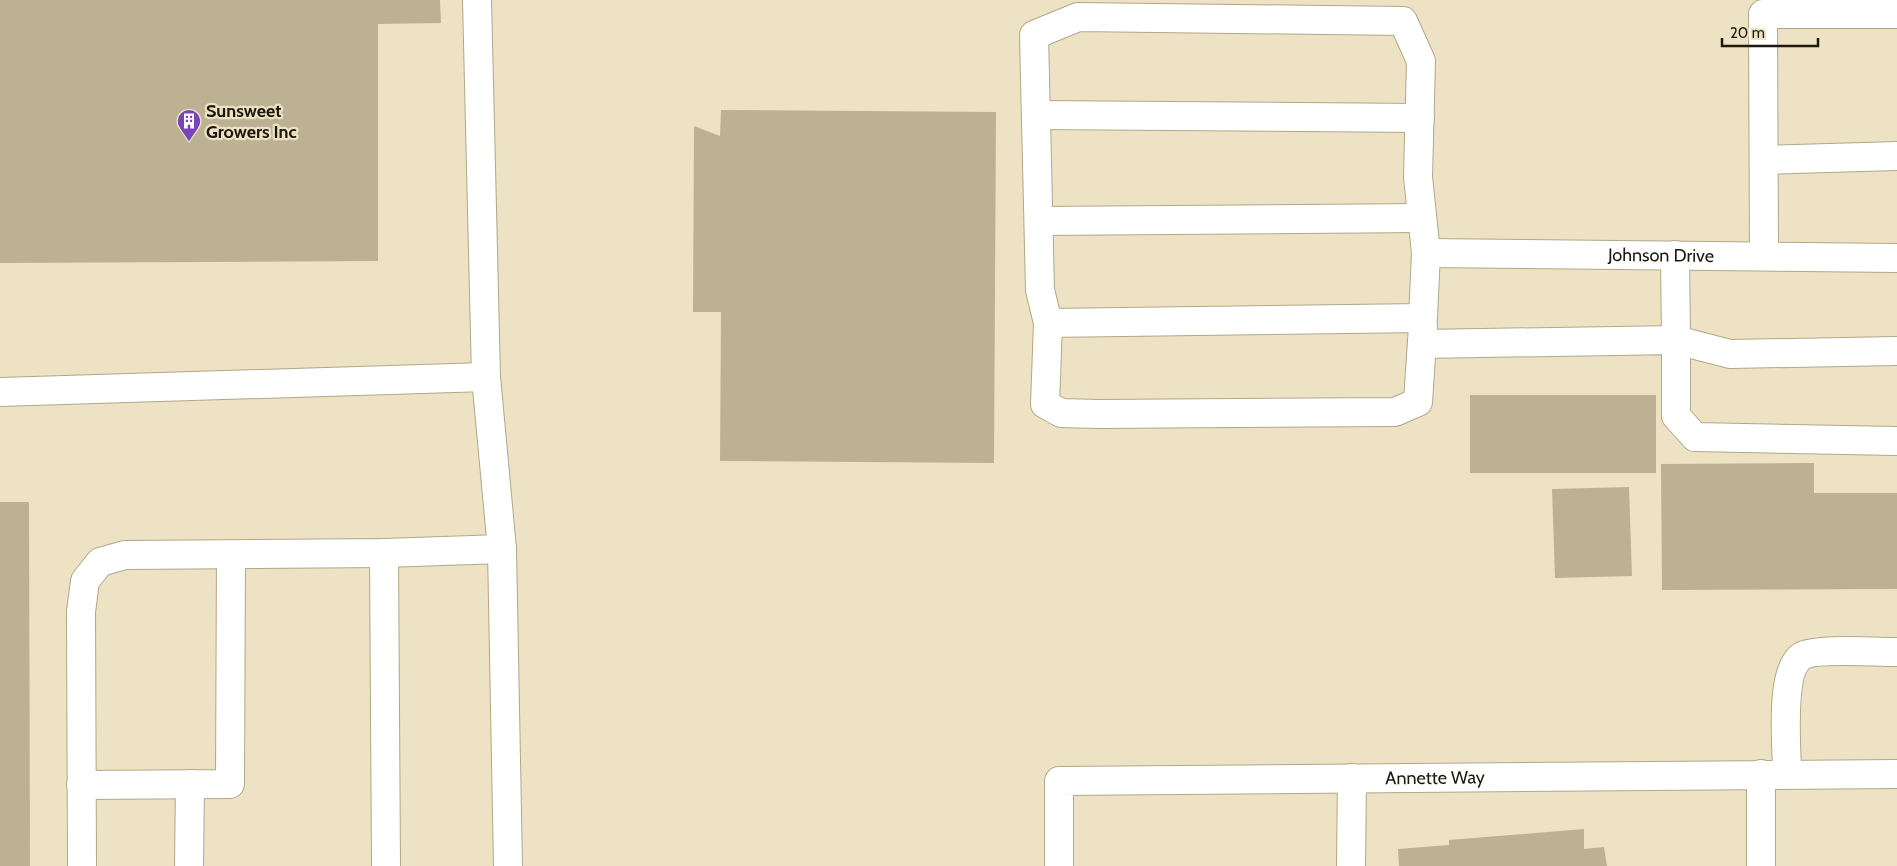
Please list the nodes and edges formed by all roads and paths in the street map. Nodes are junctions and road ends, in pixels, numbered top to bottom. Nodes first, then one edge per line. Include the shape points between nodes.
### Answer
1 (477, 0) edge
2 (1897, 14) edge
3 (1036, 115) junction
4 (1420, 118) junction
5 (1897, 156) edge
6 (1764, 160) junction
7 (1422, 218) junction
8 (1039, 221) junction
9 (1426, 253) junction
10 (1675, 255) junction
11 (1764, 256) junction
12 (1897, 258) edge
13 (1048, 322) junction
14 (1422, 331) junction
15 (1676, 340) junction
16 (1897, 351) edge
17 (486, 377) junction
18 (0, 392) edge
19 (1897, 441) edge
20 (502, 549) junction
21 (384, 553) junction
22 (231, 555) junction
23 (1897, 652) edge
24 (1774, 774) junction
25 (1897, 774) edge
26 (1352, 778) junction
27 (190, 784) junction
28 (82, 786) junction
29 (82, 866) edge
30 (189, 866) edge
31 (386, 866) edge
32 (508, 866) edge
33 (1059, 866) edge
34 (1351, 866) edge
35 (1761, 866) edge

1 - 17 street
2 - 6 street via 1763,14
3 - 4 street
3 - 4 street via 1034,35 1078,17 1402,22 1420,61
3 - 8 street
4 - 7 street via 1418,177
5 - 6 street
6 - 11 street
7 - 8 street
7 - 9 street
8 - 13 street via 1040,290
9 - 10 street, Johnson Drive
9 - 14 street
10 - 11 street, Johnson Drive
10 - 15 street
11 - 12 street, Johnson Drive
13 - 14 street
13 - 14 street via 1044,404 1061,413 1395,412 1418,402
14 - 15 street
15 - 16 street via 1730,354
15 - 19 street via 1676,416 1695,437
17 - 18 street
17 - 20 street
20 - 21 street
20 - 32 street
21 - 22 street
21 - 31 street
22 - 27 street via 230,784
22 - 28 street via 125,555 100,562 85,581 81,612
23 - 24 street via 1802,655 1792,666 1786,686
24 - 25 street, Annette Way
24 - 26 street, Annette Way
24 - 35 street
26 - 33 street, Annette Way via 1059,781
26 - 34 street
27 - 28 street
27 - 30 street
28 - 29 street

